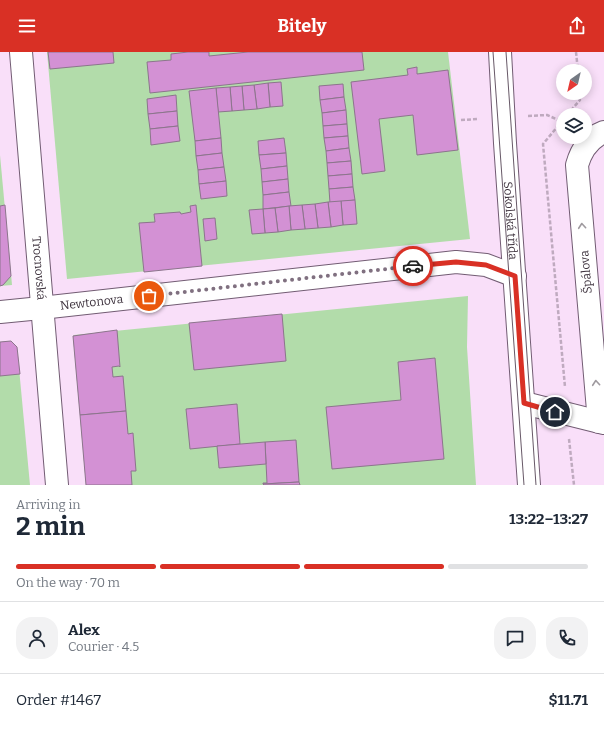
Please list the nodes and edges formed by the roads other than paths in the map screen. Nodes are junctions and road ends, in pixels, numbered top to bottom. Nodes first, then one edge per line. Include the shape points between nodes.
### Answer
1 (21, 52) edge
2 (500, 52) edge
3 (604, 132) edge
4 (515, 276) junction
5 (42, 308) junction
6 (0, 312) edge
7 (524, 403) junction
8 (601, 423) edge
9 (57, 485) edge
10 (530, 485) edge

1 - 5 street, Trocnovská
2 - 4 street, Sokolská třída
8 -> 3 street, Špálova via 577,165 588,144
4 - 5 street, Newtonova via 486,265 456,262
4 - 7 street, Sokolská třída
5 - 6 street, Newtonova
5 - 9 street, Trocnovská
7 - 8 street
7 - 10 street, Sokolská třída

